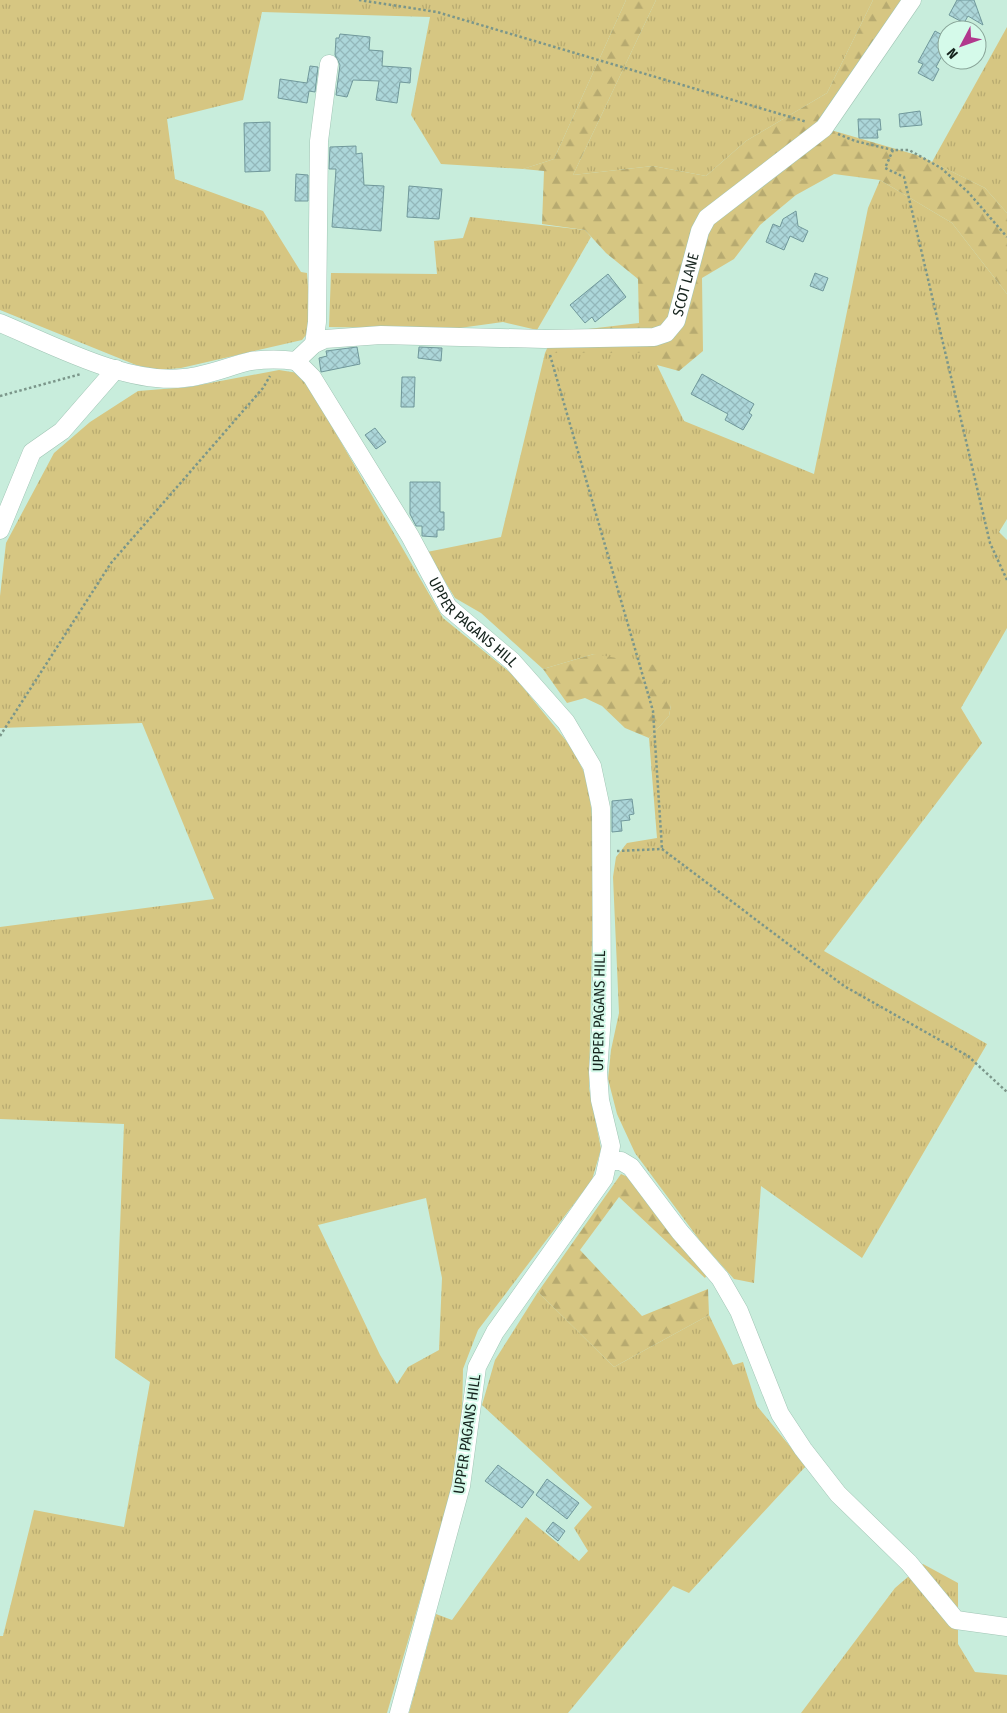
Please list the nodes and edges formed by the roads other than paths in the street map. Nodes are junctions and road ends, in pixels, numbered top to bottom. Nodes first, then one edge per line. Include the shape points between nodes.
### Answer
1 (912, 0) edge
2 (329, 64) dead end
3 (0, 323) edge
4 (314, 344) junction
5 (296, 361) junction
6 (116, 369) junction
7 (0, 530) edge
8 (608, 1161) junction
9 (1007, 1627) edge
10 (399, 1713) edge

1 - 4 street, SCOT LANE via 824,128 707,218 700,231 676,321 666,333 654,337 545,339 381,335
2 - 4 street via 319,140
3 - 6 street
4 - 5 street
5 - 6 street via 252,361 185,378 146,378
5 - 8 street, UPPER PAGANS HILL via 312,376 410,536 448,607 512,661 566,722 592,766 601,808 603,844 600,905 602,1016 598,1072 600,1100 611,1146
6 - 7 street via 62,431 32,452
8 - 9 street via 621,1161 630,1167 720,1278 739,1311 780,1414 838,1494 909,1563 956,1620
8 - 10 street, UPPER PAGANS HILL via 604,1178 495,1332 477,1367 461,1486

